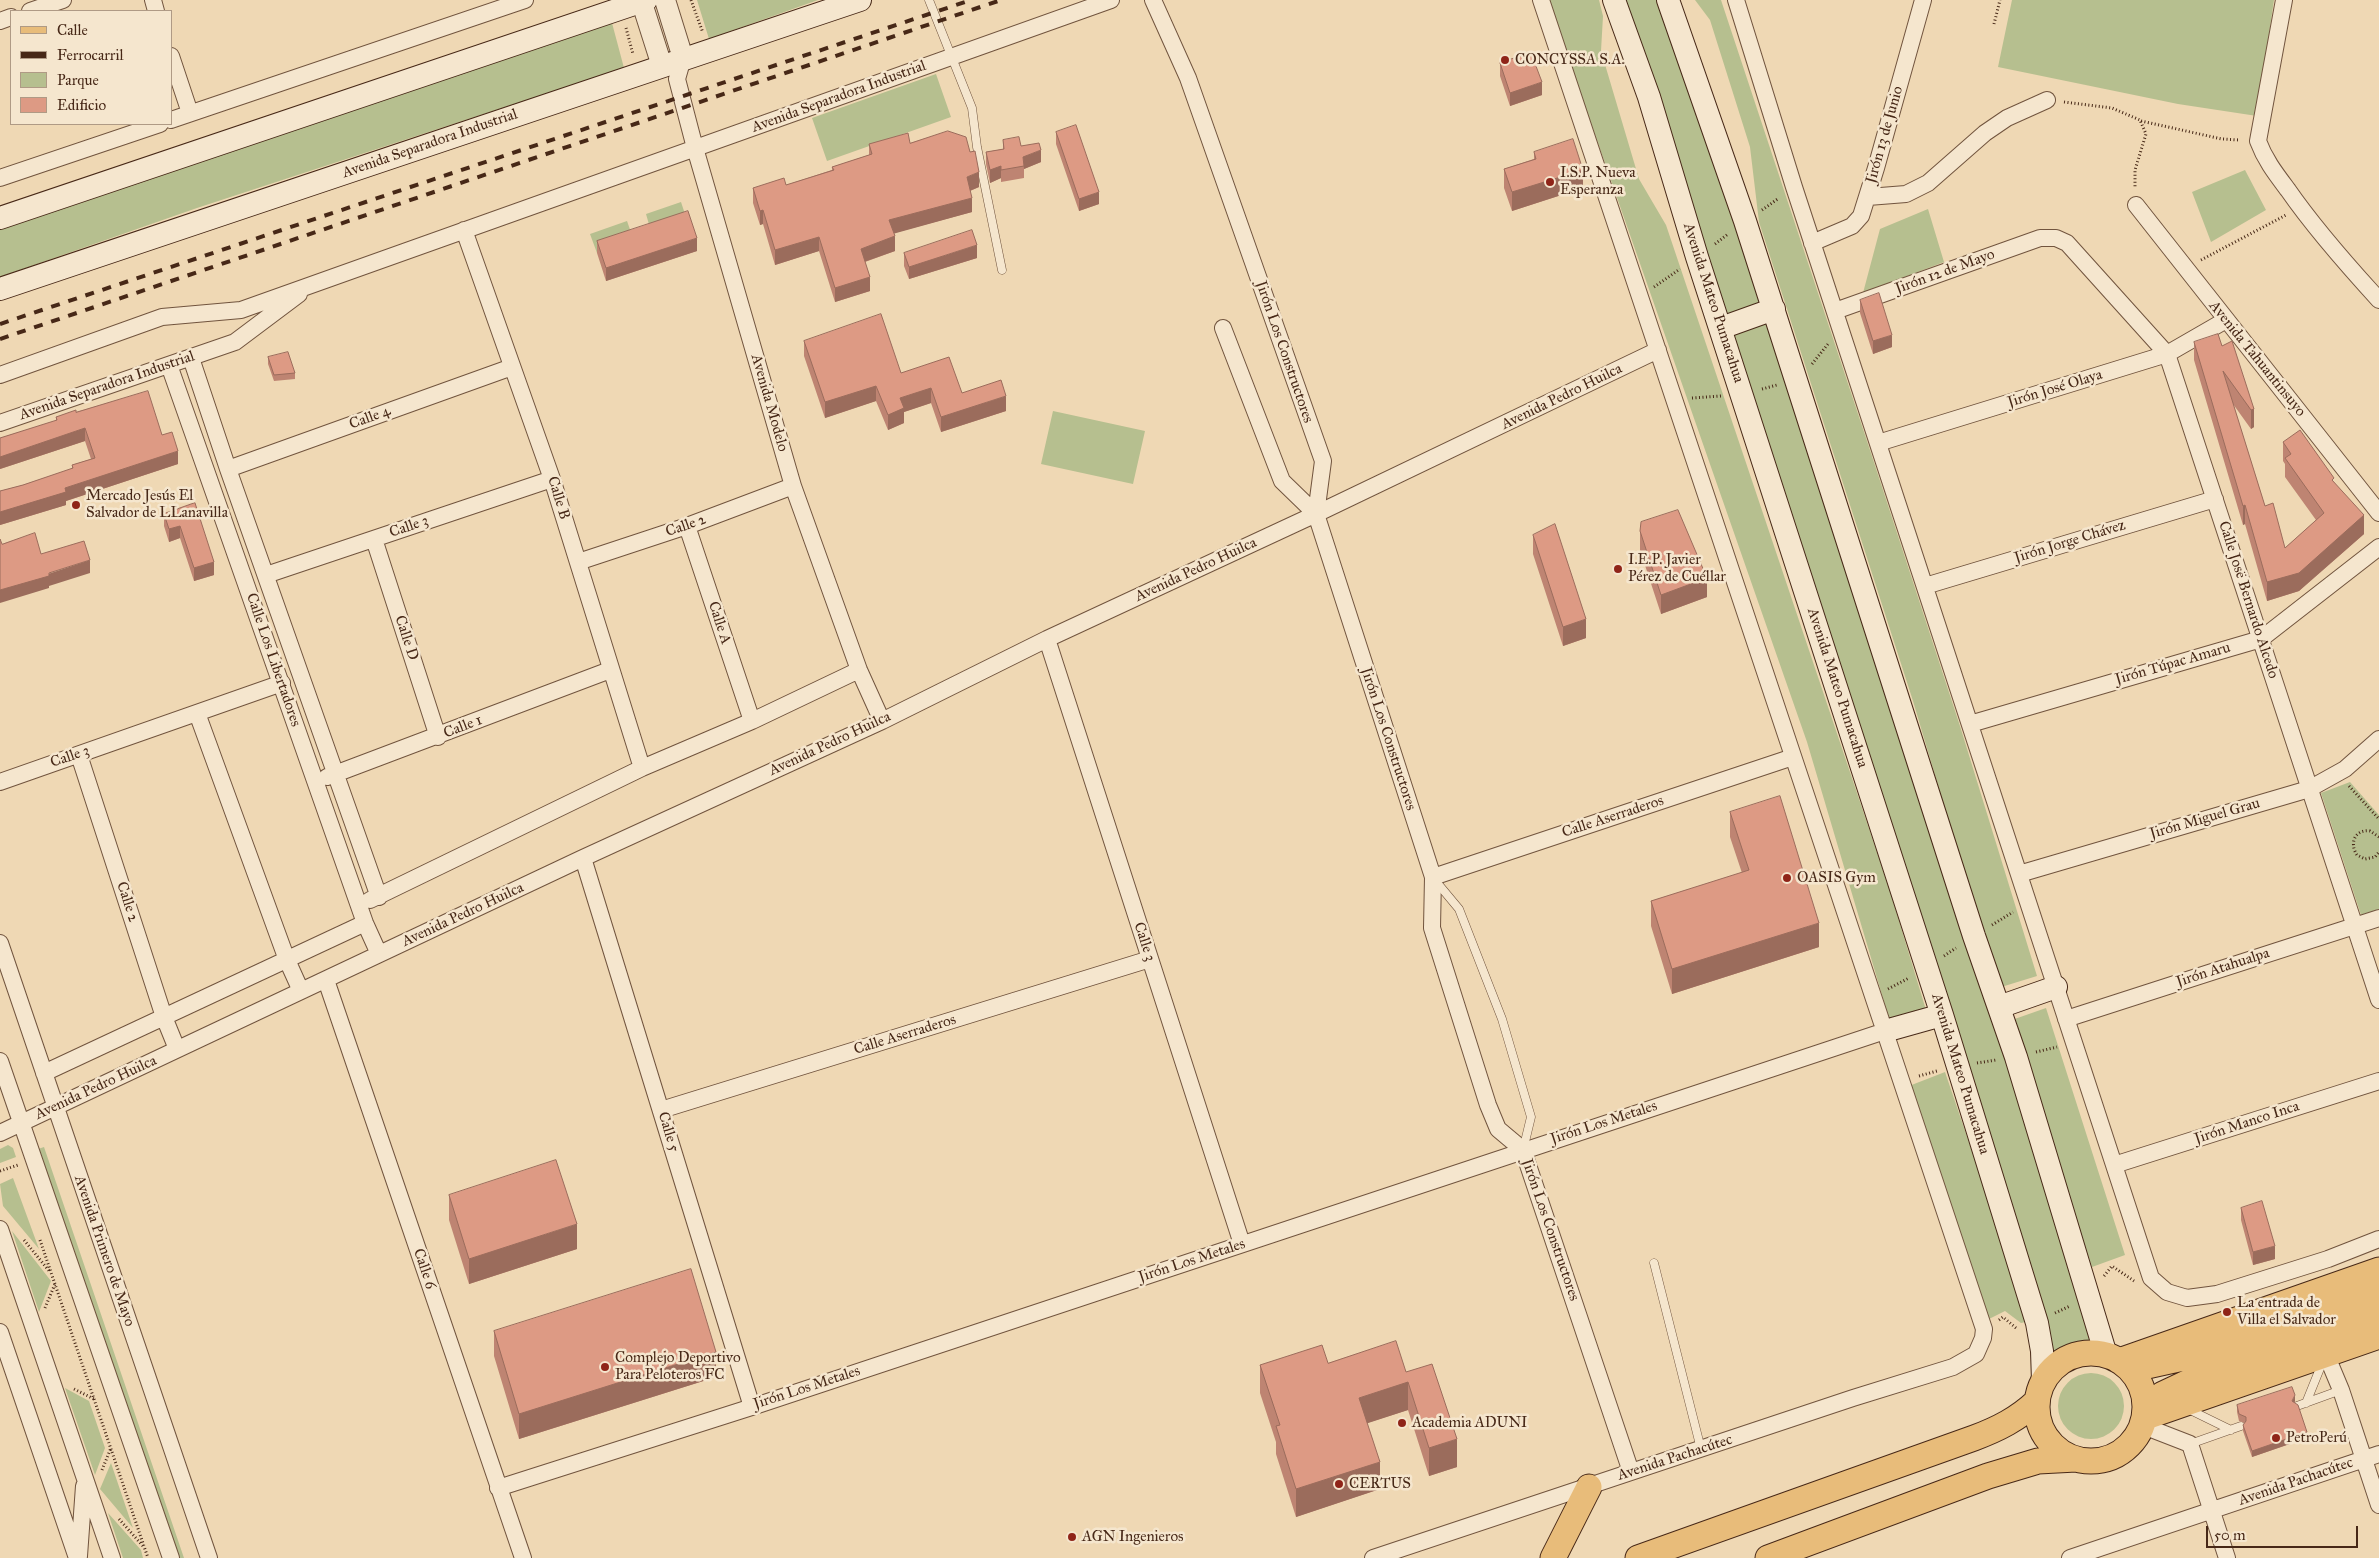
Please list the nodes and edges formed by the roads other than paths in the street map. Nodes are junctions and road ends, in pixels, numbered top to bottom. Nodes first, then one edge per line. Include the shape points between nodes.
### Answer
1 (63, 0) edge
2 (525, 0) edge
3 (643, 0) edge
4 (665, 0) edge
5 (860, 0) edge
6 (929, 0) edge
7 (1111, 0) edge
8 (1154, 0) edge
9 (1541, 0) edge
10 (1614, 0) edge
11 (1668, 0) edge
12 (1736, 0) edge
13 (1923, 0) edge
14 (2284, 0) edge
15 (482, 7) edge
16 (33, 10) edge
17 (951, 57) junction
18 (172, 59) edge
19 (674, 68) junction
20 (2047, 100) road end
21 (190, 113) junction
22 (172, 120) edge
23 (157, 125) edge
24 (695, 148) junction
25 (0, 178) edge
26 (1868, 197) junction
27 (2136, 205) road end
28 (0, 218) edge
29 (464, 230) junction
30 (2056, 238) joint
31 (1812, 243) junction
32 (1002, 270) dead end
33 (313, 284) junction
34 (0, 289) edge
35 (2379, 300) edge
36 (1774, 310) junction
37 (1835, 311) junction
38 (2226, 320) junction
39 (1222, 328) dead end
40 (1721, 328) junction
41 (1658, 350) junction
42 (2167, 354) junction
43 (191, 358) junction
44 (169, 365) junction
45 (512, 367) junction
46 (0, 375) edge
47 (0, 423) edge
48 (1878, 442) junction
49 (228, 469) junction
50 (552, 479) junction
51 (793, 486) junction
52 (2215, 499) junction
53 (2379, 513) edge
54 (1316, 514) junction
55 (687, 526) junction
56 (374, 539) junction
57 (2379, 547) edge
58 (578, 562) junction
59 (266, 575) junction
60 (1925, 586) junction
61 (1047, 639) junction
62 (2260, 639) junction
63 (610, 670) junction
64 (859, 670) junction
65 (282, 683) junction
66 (197, 713) junction
67 (752, 721) junction
68 (882, 721) junction
69 (1970, 724) junction
70 (438, 736) junction
71 (2379, 739) edge
72 (79, 754) junction
73 (1794, 757) junction
74 (642, 768) junction
75 (336, 774) junction
76 (0, 782) edge
77 (316, 782) junction
78 (2310, 789) junction
79 (583, 858) junction
80 (2019, 874) junction
81 (1433, 877) junction
82 (379, 897) junction
83 (359, 905) junction
84 (2379, 918) edge
85 (365, 923) junction
86 (2354, 925) junction
87 (0, 943) edge
88 (379, 954) junction
89 (1150, 959) junction
90 (287, 960) junction
91 (326, 980) junction
92 (2056, 988) junction
93 (301, 991) junction
94 (2379, 1000) edge
95 (1999, 1007) junction
96 (1942, 1015) junction
97 (164, 1017) junction
98 (2066, 1019) junction
99 (1884, 1031) junction
100 (177, 1049) junction
101 (0, 1061) edge
102 (44, 1073) junction
103 (2379, 1081) edge
104 (56, 1107) junction
105 (661, 1110) junction
106 (21, 1123) junction
107 (0, 1133) edge
108 (1523, 1150) junction
109 (2114, 1164) junction
110 (0, 1229) edge
111 (2379, 1239) edge
112 (1242, 1244) junction
113 (1654, 1263) dead end
114 (2379, 1270) edge
115 (2379, 1294) edge
116 (2379, 1315) edge
117 (0, 1332) edge
118 (2379, 1336) edge
119 (2323, 1345) junction
120 (2118, 1362) junction
121 (2342, 1390) junction
122 (2040, 1391) junction
123 (2306, 1403) junction
124 (2180, 1406) junction
125 (2296, 1406) edge
126 (752, 1407) junction
127 (2143, 1417) junction
128 (2241, 1426) edge
129 (2231, 1430) junction
130 (2190, 1444) junction
131 (1701, 1449) junction
132 (2371, 1457) edge
133 (2076, 1459) junction
134 (1631, 1472) junction
135 (92, 1479) junction
136 (1589, 1487) junction
137 (498, 1488) junction
138 (2379, 1505) edge
139 (2211, 1511) junction
140 (78, 1558) edge
141 (112, 1558) edge
142 (171, 1558) edge
143 (209, 1558) edge
144 (523, 1558) edge
145 (1372, 1558) edge
146 (1553, 1558) edge
147 (1638, 1558) edge
148 (1768, 1558) edge
149 (2070, 1558) edge
150 (2227, 1558) edge

1 - 16 street
2 - 15 street
3 - 19 street, Avenida Modelo
3 - 28 main road
4 - 19 street, Avenida Modelo
5 - 19 main road, Avenida Separadora Industrial via 708,50
6 - 17 lane
7 - 17 street, Avenida Separadora Industrial
8 - 54 street, Jirón Los Constructores via 1188,78 1323,461
9 - 41 street
10 - 40 main road, Avenida Mateo Pumacahua via 1649,97
11 - 36 main road
12 - 31 street
13 - 26 street, Jirón 13 de Junio
14 - 35 street via 2258,141 2264,158 2300,207
15 - 21 street
17 - 24 street, Avenida Separadora Industrial
17 - 32 lane via 972,108
18 - 21 street
19 - 24 street, Avenida Modelo
19 - 34 main road, Avenida Separadora Industrial via 639,73
20 - 26 street via 2007,118 1986,132 1928,183 1906,194
21 - 22 street
23 - 25 street
24 - 29 street, Avenida Separadora Industrial
24 - 51 street, Avenida Modelo
26 - 31 street, Jirón 13 de Junio via 1861,216 1852,226
27 - 38 street, Avenida Tahuantinsuyo
29 - 33 street, Avenida Separadora Industrial
29 - 45 street, Calle B
30 - 37 street, Jirón 12 de Mayo via 2040,238
30 - 42 street, Calle Josë Bernardo Alcedo via 2068,243
31 - 37 street
33 - 43 street, Avenida Separadora Industrial via 235,342
33 - 46 street, Avenida Separadora Industrial via 241,310 162,317
36 - 40 main road
36 - 95 main road
37 - 48 street
38 - 42 street, Jirón José Olaya
38 - 53 street, Avenida Tahuantinsuyo
39 - 54 street via 1282,481
40 - 96 main road, Avenida Mateo Pumacahua
41 - 54 street, Avenida Pedro Huilca
41 - 73 street
42 - 48 street, Jirón José Olaya
42 - 52 street, Calle Josë Bernardo Alcedo
43 - 44 street, Avenida Separadora Industrial
43 - 49 street, Calle Los Libertadores
44 - 47 street, Avenida Separadora Industrial
44 - 65 street, Calle Los Libertadores
45 - 49 street, Calle 4
45 - 50 street, Calle B
48 - 60 street
49 - 59 street, Calle Los Libertadores
50 - 56 street, Calle 3
50 - 58 street, Calle B
51 - 55 street, Calle 2
51 - 64 street, Avenida Modelo
52 - 60 street, Jirón Jorge Chávez
52 - 62 street, Calle Josë Bernardo Alcedo
54 - 61 street, Avenida Pedro Huilca
54 - 81 street, Jirón Los Constructores
55 - 58 street, Calle 2
55 - 67 street, Calle A
56 - 59 street, Calle 3
56 - 70 street, Calle D
57 - 62 street, Jirón Túpac Amaru
58 - 63 street, Calle B
59 - 75 street, Calle Los Libertadores
60 - 69 street
61 - 68 street, Avenida Pedro Huilca
61 - 89 street, Calle 3
62 - 69 street, Jirón Túpac Amaru
62 - 78 street, Calle Josë Bernardo Alcedo
63 - 70 street, Calle 1
63 - 74 street, Calle B
64 - 67 street
64 - 68 street, Avenida Modelo
65 - 66 street, Calle 3
65 - 77 street, Calle Los Libertadores
66 - 72 street, Calle 3
66 - 90 street
67 - 74 street
68 - 79 street, Avenida Pedro Huilca
69 - 80 street
70 - 75 street, Calle 1
71 - 78 street, Jirón Miguel Grau via 2345,769
72 - 76 street, Calle 3
72 - 97 street, Calle 2
73 - 81 street, Calle Aserraderos
73 - 99 street
74 - 82 street
75 - 77 street, Calle 1
75 - 82 street, Calle Los Libertadores
77 - 83 street, Calle Los Libertadores
78 - 80 street, Jirón Miguel Grau
78 - 86 street, Calle Josë Bernardo Alcedo
79 - 88 street, Avenida Pedro Huilca
79 - 105 street, Calle 5
80 - 92 street
81 - 108 street, Jirón Los Constructores via 1432,928 1488,1105 1498,1129
81 - 108 lane via 1459,909 1502,1019 1531,1117
82 - 83 street
83 - 85 street, Calle Los Libertadores
84 - 86 street, Jirón Atahualpa
85 - 88 street, Calle Los Libertadores
85 - 90 street
86 - 94 street, Calle Josë Bernardo Alcedo
86 - 98 street, Jirón Atahualpa
87 - 102 street, Avenida Primero de Mayo
88 - 91 street, Avenida Pedro Huilca
89 - 105 street, Calle Aserraderos
89 - 112 street, Calle 3
90 - 93 street
90 - 97 street
91 - 93 street, Avenida Pedro Huilca
91 - 137 street, Calle 6
92 - 95 main road
92 - 98 street
93 - 100 street, Avenida Pedro Huilca
95 - 120 main road
96 - 99 main road
96 - 122 main road, Avenida Mateo Pumacahua via 2037,1323 2042,1351
97 - 100 street, Calle 2
97 - 102 street
98 - 109 street
99 - 108 street, Jirón Los Metales
99 - 131 street, Avenida Pachacútec via 1984,1329 1976,1354 1953,1368
100 - 104 street, Avenida Pedro Huilca
101 - 106 street
102 - 104 street, Avenida Primero de Mayo
103 - 109 street, Jirón Manco Inca
104 - 106 street, Avenida Pedro Huilca
104 - 143 street, Avenida Primero de Mayo
105 - 126 street, Calle 5
106 - 107 street, Avenida Pedro Huilca
106 - 142 street
108 - 112 street, Jirón Los Metales
108 - 134 street, Jirón Los Constructores
109 - 111 street via 2151,1278 2167,1292 2187,1298 2218,1294
110 - 135 street
112 - 126 street, Jirón Los Metales
113 - 131 lane
114 - 120 main road
115 - 120 main road via 2192,1356
116 - 119 main road
117 - 140 street
118 - 119 main road
119 - 121 street
119 - 123 lane
119 - 124 main road
119 - 127 main road via 2197,1378 2163,1394
120 - 122 main road via 2091,1352 2076,1354 2052,1369
120 - 127 main road via 2141,1387
121 - 123 lane
121 - 132 street
122 - 133 main road via 2039,1423 2049,1442
122 - 147 main road via 2024,1414 2000,1428
123 - 125 lane
124 - 127 main road
124 - 129 lane
126 - 137 street, Jirón Los Metales
127 - 130 street
127 - 133 main road via 2130,1444 2119,1453 2106,1459
128 - 129 lane
129 - 130 lane
130 - 139 street
131 - 134 street, Avenida Pachacútec
132 - 138 street
132 - 139 street, Avenida Pachacútec
133 - 148 main road via 2038,1461 1988,1476
134 - 136 street, Avenida Pachacútec
135 - 140 street
135 - 141 street
136 - 145 street, Avenida Pachacútec
136 - 146 main road
137 - 144 street, Calle 6
139 - 149 street, Avenida Pachacútec
139 - 150 street

